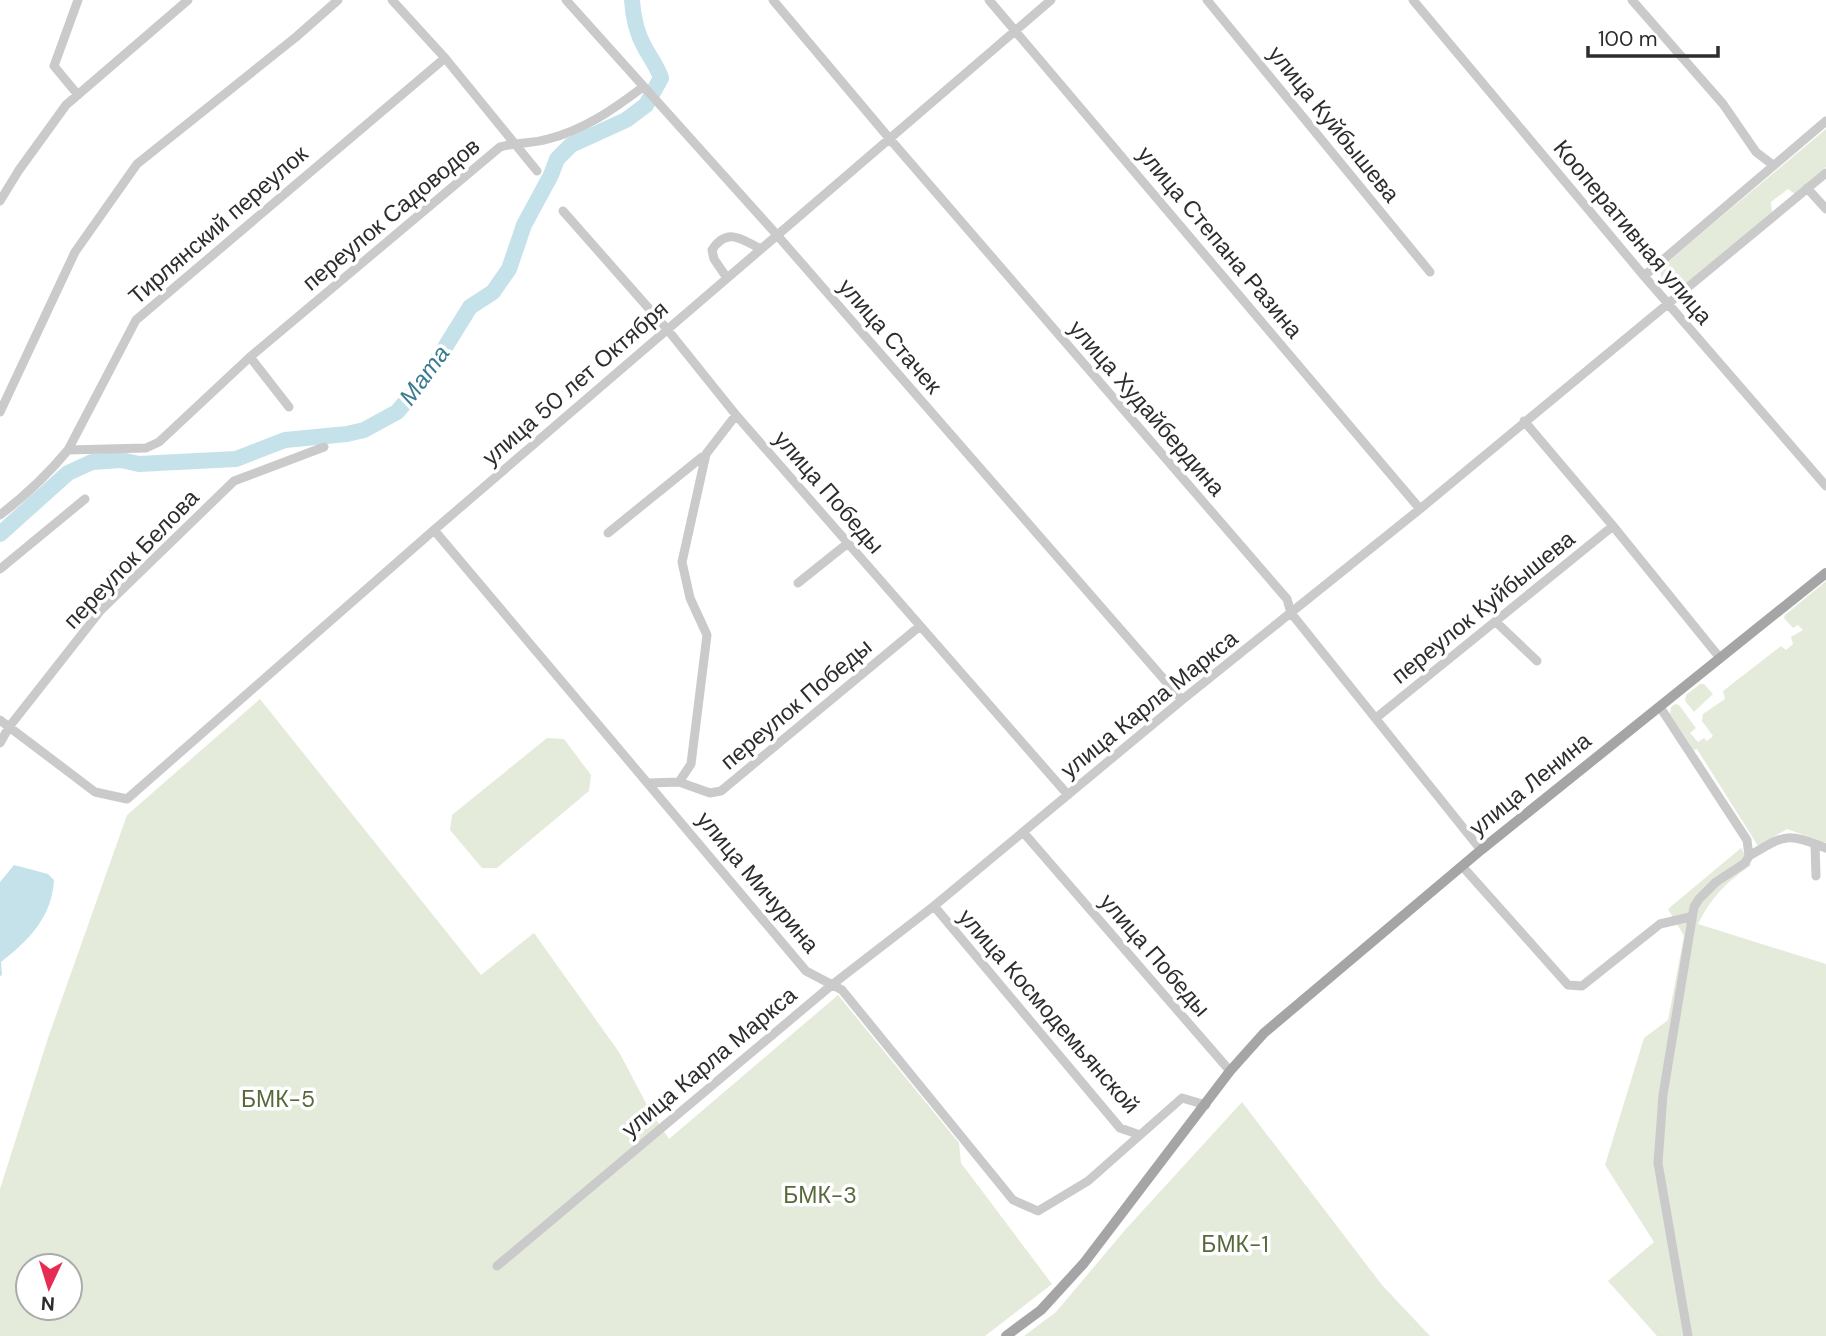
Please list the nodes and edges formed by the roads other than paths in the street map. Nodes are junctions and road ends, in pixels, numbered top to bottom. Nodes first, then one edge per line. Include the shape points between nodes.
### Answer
1 (78, 0) edge
2 (188, 0) edge
3 (338, 0) edge
4 (392, 0) edge
5 (566, 0) edge
6 (773, 0) edge
7 (989, 0) edge
8 (1051, 0) edge
9 (1207, 0) edge
10 (1413, 0) edge
11 (1632, 0) edge
12 (1016, 29) junction
13 (445, 58) junction
14 (643, 87) junction
15 (78, 95) junction
16 (1826, 121) edge
17 (889, 138) junction
18 (514, 143) junction
19 (1773, 165) junction
20 (537, 171) dead end
21 (1826, 173) edge
22 (1807, 188) junction
23 (0, 201) edge
24 (1826, 209) edge
25 (563, 211) dead end
26 (777, 235) junction
27 (761, 249) junction
28 (1430, 272) dead end
29 (1644, 276) junction
30 (727, 278) junction
31 (1668, 304) junction
32 (667, 330) junction
33 (250, 357) junction
34 (289, 407) dead end
35 (0, 412) edge
36 (736, 415) junction
37 (1524, 421) junction
38 (324, 447) dead end
39 (68, 450) junction
40 (706, 454) junction
41 (1826, 485) edge
42 (85, 499) dead end
43 (1420, 509) junction
44 (0, 515) edge
45 (1613, 526) junction
46 (434, 530) junction
47 (608, 533) dead end
48 (848, 543) junction
49 (0, 569) edge
50 (1826, 573) edge
51 (799, 583) dead end
52 (1291, 613) junction
53 (1496, 622) junction
54 (920, 626) junction
55 (1720, 658) junction
56 (1537, 661) dead end
57 (1182, 700) junction
58 (1660, 706) junction
59 (1376, 718) junction
60 (0, 720) edge
61 (9, 726) junction
62 (0, 743) edge
63 (679, 782) junction
64 (649, 783) junction
65 (1068, 795) junction
66 (1023, 832) junction
67 (1815, 844) junction
68 (1826, 848) edge
69 (1481, 850) junction
70 (1749, 856) junction
71 (1462, 866) junction
72 (1816, 876) dead end
73 (934, 906) junction
74 (1690, 917) junction
75 (833, 984) junction
76 (1230, 1071) junction
77 (1206, 1105) junction
78 (1140, 1135) junction
79 (497, 1266) dead end
80 (1006, 1336) edge
81 (1688, 1336) edge

1 - 15 street via 54,66
2 - 15 street
3 - 35 street via 137,164 75,252
4 - 13 street
5 - 14 street, улица Стачек
6 - 17 street, улица Худайбердина
7 - 12 street, улица Степана Разина
8 - 12 street, улица 50 лет Октября
9 - 28 street, улица Куйбышева
10 - 29 street, Кооперативная улица
11 - 19 street via 1723,104 1756,152
12 - 17 street, улица 50 лет Октября
12 - 43 street, улица Степана Разина
13 - 18 street
13 - 39 street, Тирлянский переулок via 136,320
14 - 18 street, переулок Садоводов via 605,116 547,140
14 - 26 street, улица Стачек
15 - 23 street via 66,105
16 - 19 street
17 - 26 street, улица 50 лет Октября
17 - 52 street, улица Худайбердина via 1287,599
18 - 20 street
18 - 33 street, переулок Садоводов via 500,147
19 - 29 street
21 - 22 street, улица Карла Маркса
22 - 24 street
22 - 31 street, улица Карла Маркса
25 - 32 street, улица Победы
26 - 27 street, улица 50 лет Октября
26 - 57 street, улица Стачек
27 - 30 street, улица 50 лет Октября
27 - 30 street via 729,236 719,240 712,250
29 - 31 street, Кооперативная улица
30 - 32 street, улица 50 лет Октября
31 - 37 street, улица Карла Маркса
31 - 41 street, Кооперативная улица
32 - 36 street, улица Победы
32 - 46 street, улица 50 лет Октября
33 - 34 street
33 - 39 street, переулок Садоводов via 159,442 139,449
36 - 40 street
36 - 48 street, улица Победы
37 - 43 street, улица Карла Маркса
37 - 45 street
38 - 61 street, переулок Белова via 234,481 101,610
39 - 44 street, Тирлянский переулок
40 - 47 street
40 - 63 street via 682,562 690,598 707,635 691,764
42 - 49 street
43 - 52 street, улица Карла Маркса
45 - 53 street, переулок Куйбышева
45 - 55 street
46 - 61 street, улица 50 лет Октября via 127,799 95,792
46 - 64 street, улица Мичурина
48 - 51 street
48 - 54 street, улица Победы
50 - 55 main road, улица Ленина
52 - 57 street, улица Карла Маркса
52 - 59 street, улица Худайбердина
53 - 56 street
53 - 59 street, переулок Куйбышева
54 - 63 street, переулок Победы via 721,791 710,793
54 - 65 street, улица Победы
55 - 58 main road, улица Ленина
57 - 65 street, улица Карла Маркса
58 - 69 main road, улица Ленина
58 - 70 street via 1748,840
59 - 69 street, улица Худайбердина
60 - 61 street
61 - 62 street, переулок Белова
63 - 64 street, переулок Победы
64 - 75 street, улица Мичурина via 806,971
65 - 66 street, улица Карла Маркса
66 - 73 street, улица Карла Маркса
66 - 76 street, улица Победы
67 - 68 street
67 - 70 street via 1782,837
67 - 72 street
69 - 71 main road, улица Ленина
70 - 74 street via 1699,899
71 - 74 street via 1568,985 1582,986 1660,924
71 - 76 main road, улица Ленина via 1264,1033
73 - 75 street, улица Карла Маркса
73 - 78 street, улица Космодемьянской via 1120,1128
74 - 81 street via 1663,1095 1658,1163
75 - 78 street, улица Мичурина via 1013,1200 1038,1211 1088,1181
75 - 79 street, улица Карла Маркса
76 - 77 main road, улица Ленина
77 - 78 street, улица Мичурина via 1182,1098
77 - 80 main road, улица Ленина via 1084,1264 1041,1310

